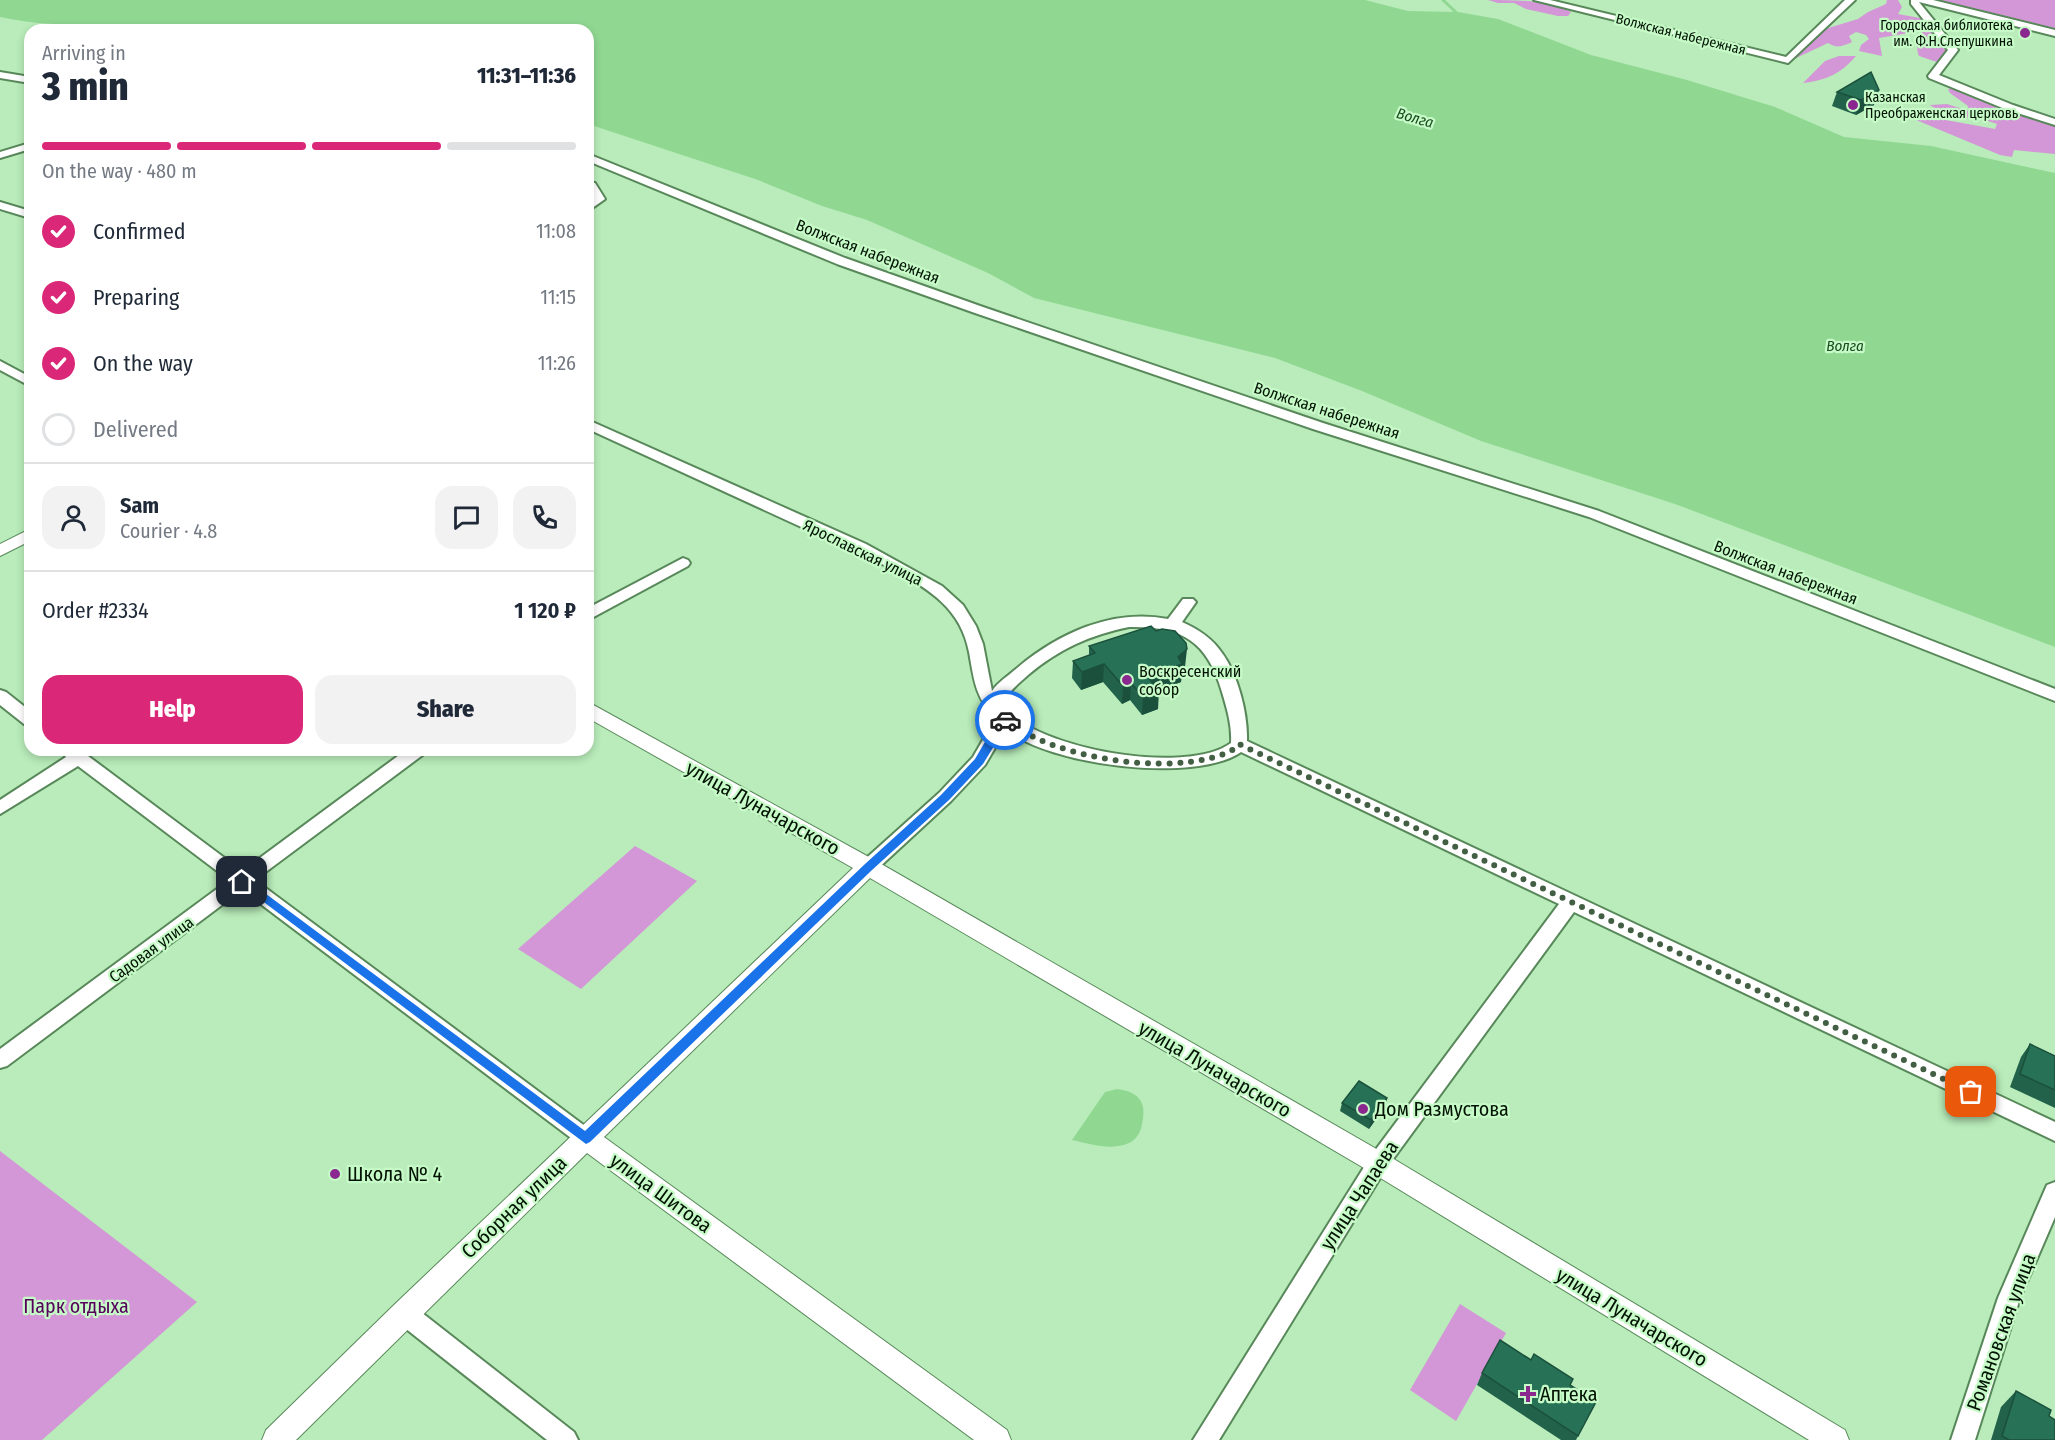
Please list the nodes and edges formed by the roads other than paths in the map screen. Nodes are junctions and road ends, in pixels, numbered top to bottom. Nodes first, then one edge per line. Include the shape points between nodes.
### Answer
1 (1539, 0) edge
2 (1850, 0) edge
3 (1916, 0) edge
4 (1922, 0) edge
5 (2055, 33) edge
6 (0, 75) edge
7 (24, 79) edge
8 (2055, 122) edge
9 (24, 148) edge
10 (0, 155) edge
11 (594, 159) edge
12 (594, 191) edge
13 (594, 204) edge
14 (0, 205) edge
15 (24, 213) edge
16 (0, 365) edge
17 (24, 379) edge
18 (594, 427) edge
19 (24, 537) edge
20 (0, 551) edge
21 (683, 563) dead end
22 (1188, 602) dead end
23 (594, 612) edge
24 (1172, 624) junction
25 (2055, 695) edge
26 (0, 696) edge
27 (594, 712) edge
28 (999, 713) junction
29 (24, 715) edge
30 (1239, 744) junction
31 (70, 756) edge
32 (76, 756) edge
33 (410, 756) edge
34 (0, 808) edge
35 (868, 867) junction
36 (242, 882) junction
37 (1571, 902) junction
38 (0, 1060) edge
39 (2055, 1132) edge
40 (586, 1138) junction
41 (1378, 1163) junction
42 (2055, 1192) edge
43 (404, 1312) junction
44 (276, 1440) edge
45 (566, 1440) edge
46 (997, 1440) edge
47 (1205, 1440) edge
48 (1835, 1440) edge
49 (1963, 1440) edge

1 - 2 street, Волжская набережная via 1788,60
3 - 8 street via 1953,50 1933,76
4 - 5 street
6 - 7 street
9 - 10 street
11 - 25 street, Волжская набережная via 841,261 979,310 1318,426 1593,514
12 - 13 street via 599,200
14 - 15 street
16 - 17 street
18 - 28 street, Ярославская улица via 859,548 939,590 971,632 983,691
19 - 20 street
21 - 23 street
22 - 24 street
24 - 28 street, Соборная улица via 1151,621 1110,625 1070,640 1038,659 1001,690 997,697
24 - 30 street via 1203,639 1216,655 1235,709
26 - 29 street
27 - 35 street, улица Луначарского
28 - 30 street via 1027,734 1055,745 1124,761 1194,762 1230,751
28 - 35 street, Соборная улица via 979,761
30 - 37 street
31 - 34 street
32 - 36 street, улица Шитова
33 - 36 street, Садовая улица
35 - 40 street, Соборная улица
35 - 41 street, улица Луначарского
36 - 38 street, Садовая улица
36 - 40 street, улица Шитова
37 - 39 street
37 - 41 street, улица Чапаева
40 - 43 street, Соборная улица
40 - 46 street, улица Шитова
41 - 47 street, улица Чапаева
41 - 48 street, улица Луначарского
42 - 49 street, Романовская улица via 2009,1298
43 - 44 street, Соборная улица
43 - 45 street

